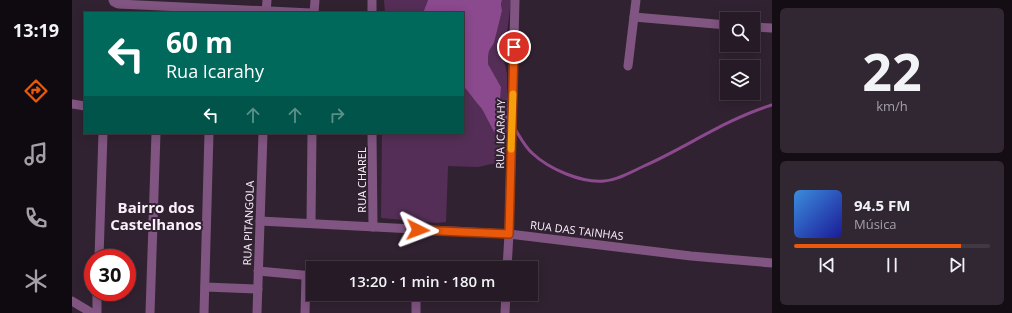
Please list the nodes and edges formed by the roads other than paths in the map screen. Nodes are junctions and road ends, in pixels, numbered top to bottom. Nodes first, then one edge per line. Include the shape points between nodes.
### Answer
1 (113, 0) edge
2 (266, 0) edge
3 (315, 0) edge
4 (372, 0) edge
5 (515, 0) edge
6 (636, 0) edge
7 (159, 6) edge
8 (213, 7) edge
9 (266, 12) edge
10 (314, 12) edge
11 (372, 12) edge
12 (634, 17) junction
13 (720, 24) edge
14 (760, 27) edge
15 (772, 28) edge
16 (628, 66) dead end
17 (72, 104) edge
18 (84, 106) edge
19 (103, 134) edge
20 (156, 134) edge
21 (210, 134) edge
22 (263, 134) edge
23 (312, 134) edge
24 (372, 134) edge
25 (260, 221) junction
26 (311, 224) junction
27 (373, 227) junction
28 (509, 234) junction
29 (99, 249) edge
30 (508, 261) edge
31 (772, 263) edge
32 (258, 271) junction
33 (306, 276) edge
34 (205, 287) junction
35 (258, 289) junction
36 (72, 301) edge
37 (98, 301) edge
38 (307, 301) edge
39 (416, 301) edge
40 (506, 301) edge
41 (92, 313) edge
42 (97, 313) edge
43 (150, 313) edge
44 (204, 313) edge
45 (257, 313) edge
46 (305, 313) edge
47 (416, 313) edge
48 (505, 313) edge

1 - 7 street via 118,4
2 - 9 street
3 - 10 street
4 - 11 street
5 - 28 street, RUA ICARAHY
6 - 12 street
7 - 8 street
8 - 9 street
12 - 13 street
12 - 16 street
14 - 15 street
17 - 18 street
19 - 29 street
20 - 43 street
21 - 34 street
22 - 25 street, RUA PITANGOLA
23 - 26 street
24 - 27 street, RUA CHAREL
25 - 26 street, RUA DAS TAINHAS
25 - 32 street, RUA PITANGOLA
26 - 27 street, RUA DAS TAINHAS
27 - 28 street, RUA DAS TAINHAS
28 - 30 street, RUA ICARAHY
28 - 31 street, RUA DAS TAINHAS
32 - 33 street
32 - 35 street, RUA PITANGOLA
34 - 35 street
34 - 44 street
35 - 45 street, RUA PITANGOLA
36 - 41 street
37 - 42 street
38 - 46 street
39 - 47 street
40 - 48 street

